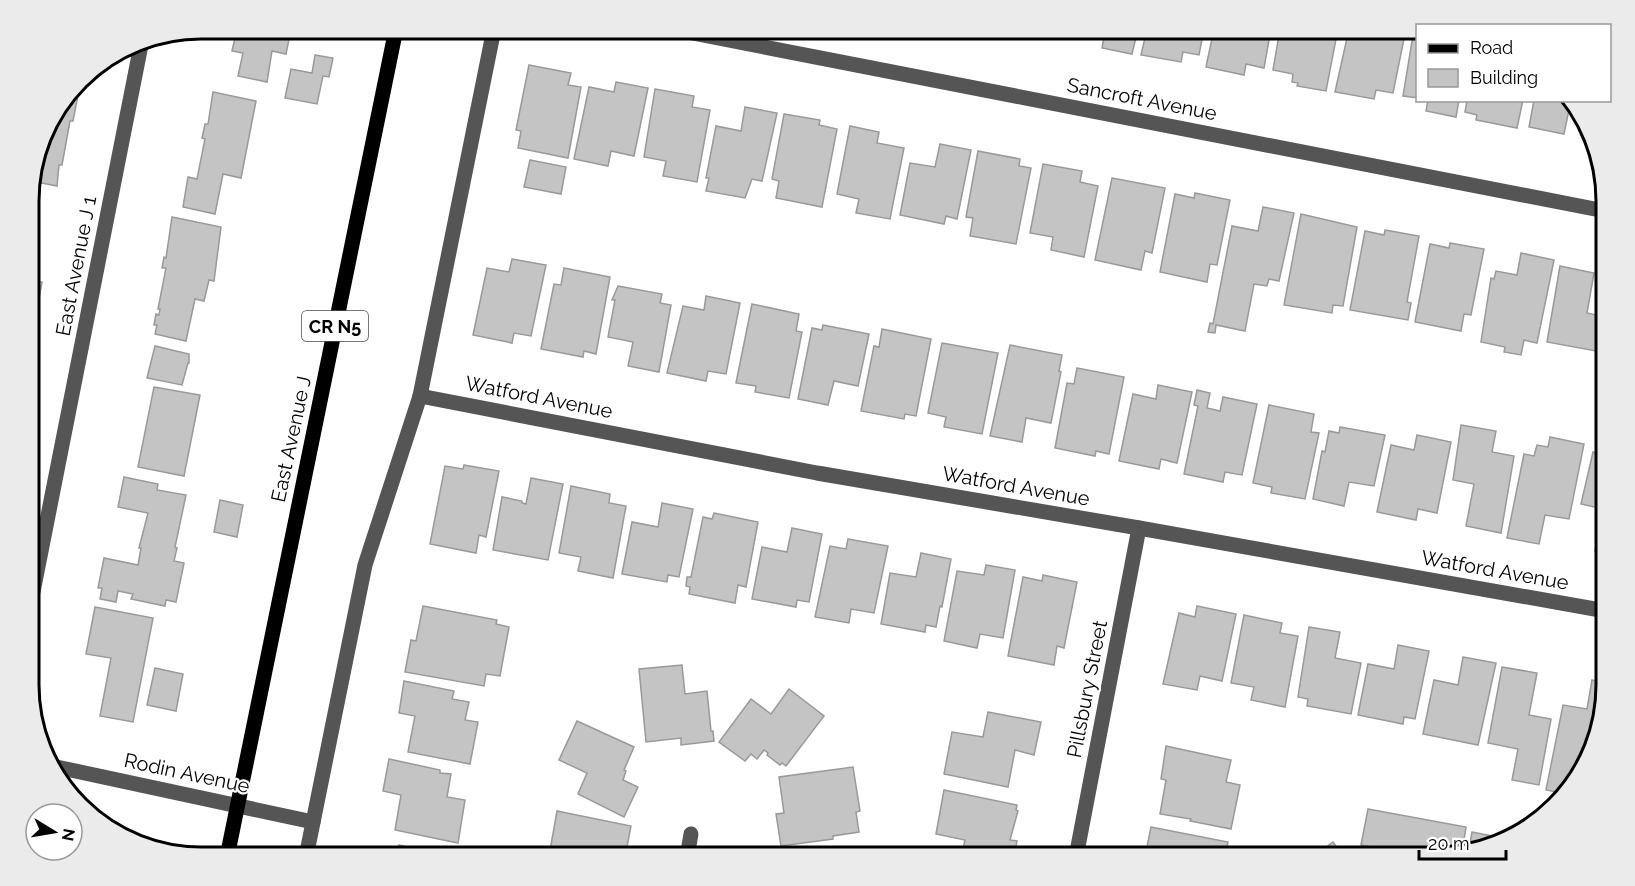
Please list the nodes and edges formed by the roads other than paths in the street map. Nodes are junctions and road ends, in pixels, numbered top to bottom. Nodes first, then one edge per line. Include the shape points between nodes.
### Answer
1 (394, 39) edge
2 (492, 39) edge
3 (728, 39) edge
4 (140, 51) edge
5 (1596, 209) edge
6 (420, 396) junction
7 (1139, 528) junction
8 (39, 561) edge
9 (1596, 609) edge
10 (62, 768) edge
11 (237, 806) junction
12 (313, 822) junction
13 (691, 834) dead end
14 (229, 847) edge
15 (308, 847) edge
16 (689, 847) edge
17 (1078, 847) edge

1 - 11 main road, East Avenue J / CR N5
2 - 6 street
3 - 5 street, Sancroft Avenue
4 - 8 street, East Avenue J 1
6 - 7 street, Watford Avenue via 817,473
6 - 12 street via 364,565
7 - 9 street, Watford Avenue
7 - 17 street, Pillsbury Street
10 - 11 street, Rodin Avenue
11 - 12 street, Rodin Avenue
11 - 14 main road, East Avenue J / CR N5
12 - 15 street
13 - 16 street

